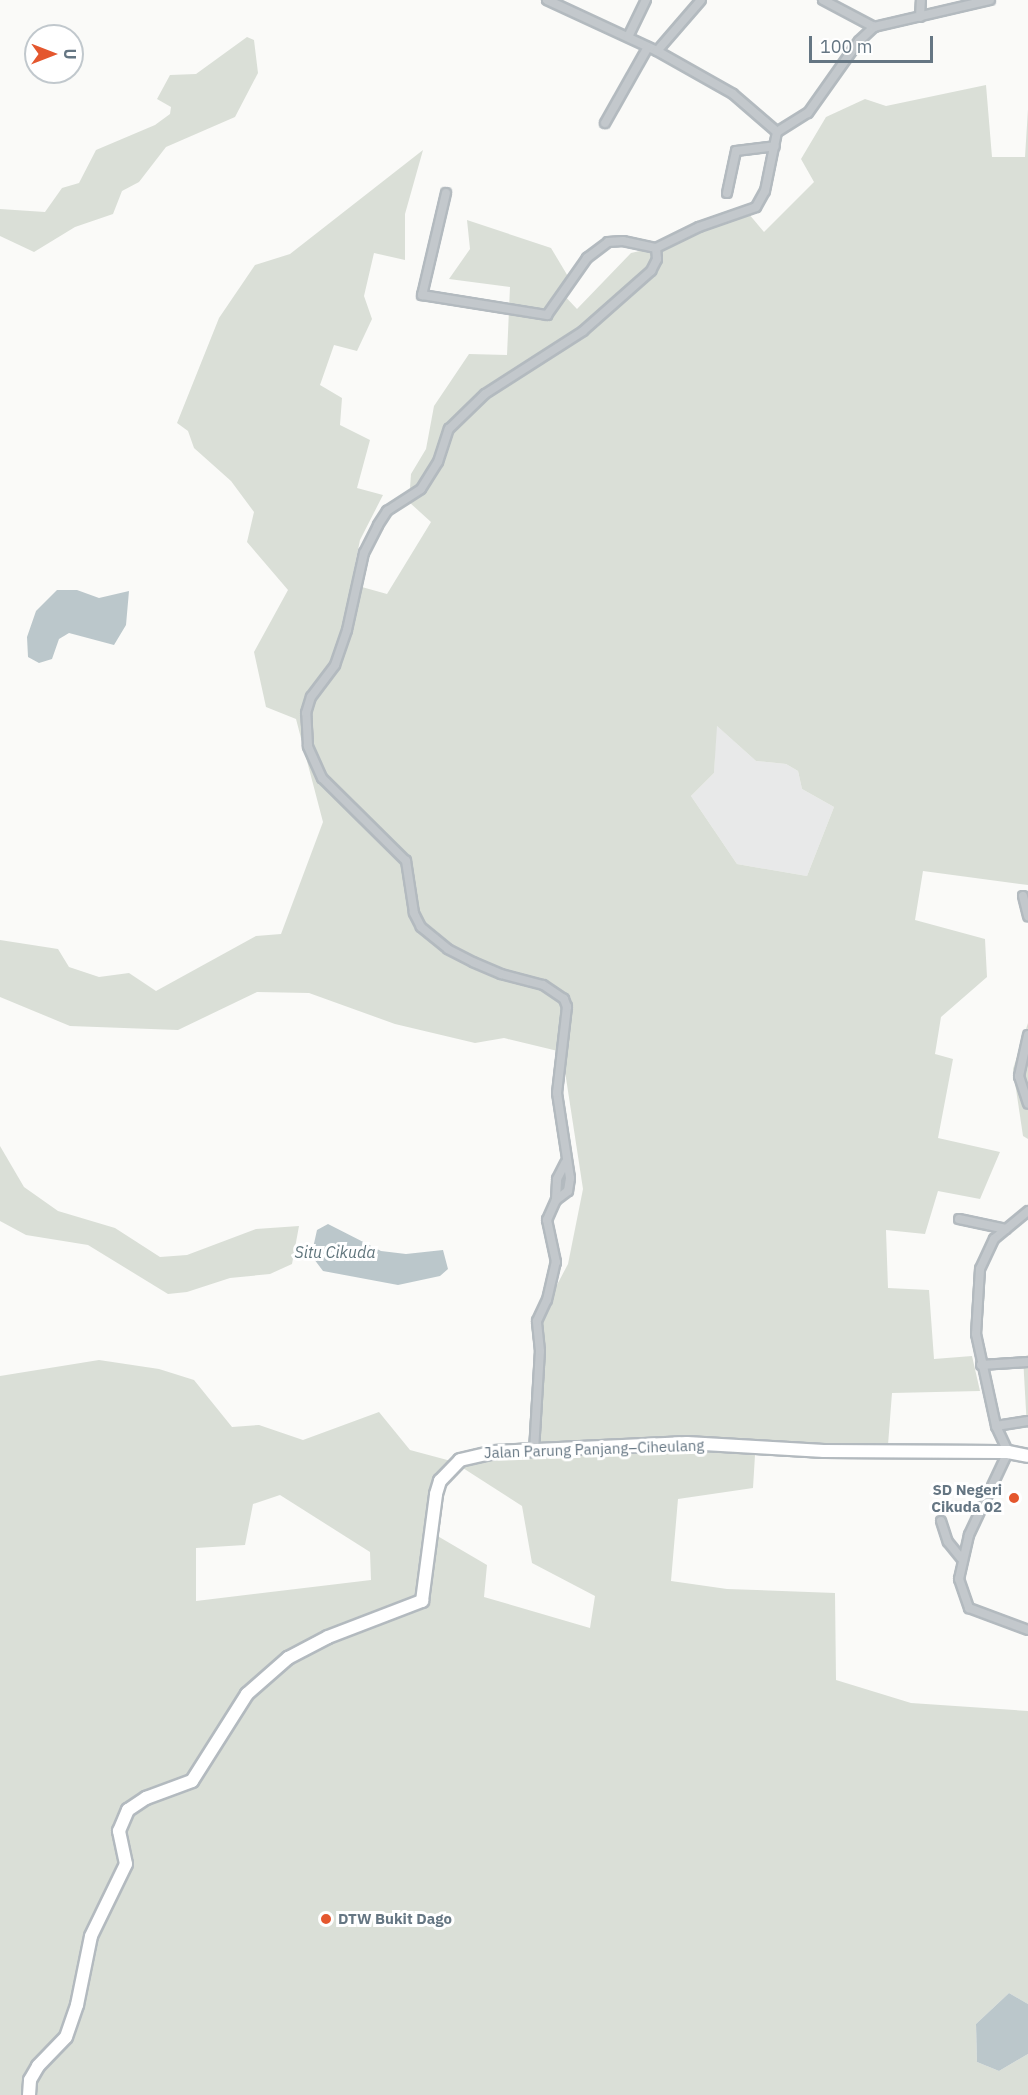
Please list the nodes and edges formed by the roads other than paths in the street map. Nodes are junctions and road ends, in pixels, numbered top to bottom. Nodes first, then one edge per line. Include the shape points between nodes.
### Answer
1 (548, 0) edge
2 (646, 0) edge
3 (701, 0) edge
4 (823, 0) edge
5 (921, 0) edge
6 (990, 0) edge
7 (920, 17) junction
8 (874, 27) junction
9 (628, 37) junction
10 (648, 47) junction
11 (657, 51) junction
12 (605, 123) dead end
13 (777, 132) junction
14 (775, 146) junction
15 (446, 193) dead end
16 (727, 193) dead end
17 (657, 248) junction
18 (1023, 896) dead end
19 (1028, 916) edge
20 (1028, 1035) edge
21 (1028, 1104) edge
22 (1028, 1211) edge
23 (959, 1219) dead end
24 (1006, 1229) junction
25 (1028, 1362) edge
26 (981, 1365) junction
27 (1028, 1421) edge
28 (996, 1426) junction
29 (534, 1451) junction
30 (1008, 1452) junction
31 (1028, 1456) edge
32 (941, 1521) dead end
33 (961, 1558) junction
34 (1028, 1630) edge
35 (29, 2095) edge

1 - 9 street
2 - 9 street
3 - 11 street
4 - 8 street
5 - 7 street
6 - 7 street
7 - 8 street
8 - 13 street via 859,41 808,113
9 - 10 street
10 - 11 street
10 - 12 street
11 - 13 street via 733,94
13 - 14 street
14 - 16 street via 736,151
14 - 17 street via 765,191 756,207 699,226
15 - 17 street via 422,295 547,315 587,258 608,242
17 - 29 street via 651,271 583,331 466,412 449,429 438,462 421,489 387,511 364,553 335,665 311,697 304,725 322,778 406,861 414,913 427,933 473,962 543,985 564,999 567,1007 556,1093 570,1178 568,1191 556,1200 547,1220 555,1241 554,1275 537,1321 540,1351
18 - 19 street
20 - 21 street via 1019,1076
22 - 24 street
23 - 24 street
24 - 26 street via 989,1246 980,1269 975,1316
25 - 26 street
26 - 28 street
27 - 28 street
28 - 30 street
29 - 30 street, Jalan Parung Panjang–Ciheulang via 687,1443 824,1451
29 - 35 street, Jalan Parung Panjang–Ciheulang via 473,1454 448,1469 436,1494 422,1601 328,1637 288,1658 247,1694 192,1781 146,1798 128,1810 119,1832 126,1864 91,1936 73,2016 58,2049 38,2066 30,2080
30 - 31 street, Jalan Parung Panjang–Ciheulang
30 - 33 street
32 - 33 street via 948,1542
33 - 34 street via 960,1589 969,1608

